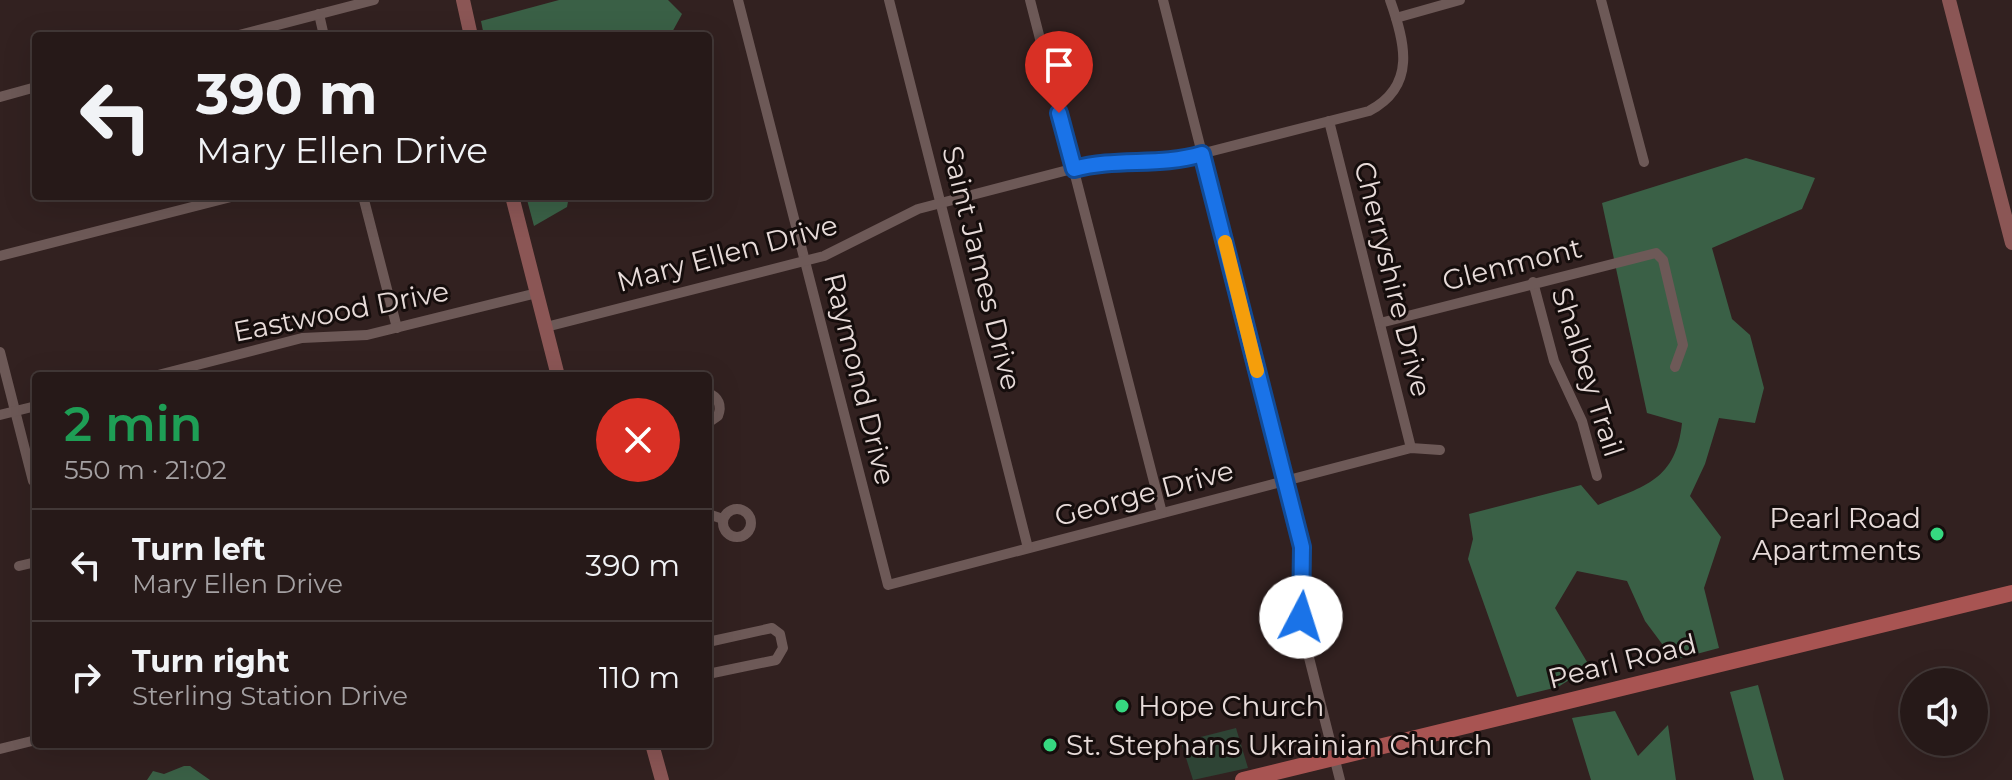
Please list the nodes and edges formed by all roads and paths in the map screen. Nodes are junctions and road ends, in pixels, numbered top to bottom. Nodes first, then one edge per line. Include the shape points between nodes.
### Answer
1 (374, 0) edge
2 (463, 0) edge
3 (738, 0) edge
4 (889, 0) edge
5 (1030, 0) edge
6 (1163, 0) edge
7 (1390, 0) edge
8 (1460, 0) edge
9 (1601, 0) edge
10 (1949, 0) edge
11 (319, 14) junction
12 (1396, 18) junction
13 (250, 32) edge
14 (323, 32) edge
15 (470, 32) edge
16 (32, 88) edge
17 (0, 97) edge
18 (1329, 121) junction
19 (1202, 154) junction
20 (1644, 162) dead end
21 (1074, 169) junction
22 (219, 200) edge
23 (364, 200) edge
24 (513, 200) edge
25 (942, 204) junction
26 (2012, 243) edge
27 (0, 256) edge
28 (805, 260) junction
29 (1533, 282) junction
30 (537, 293) junction
31 (1380, 323) junction
32 (546, 327) junction
33 (397, 328) junction
34 (0, 352) edge
35 (1675, 367) dead end
36 (170, 372) edge
37 (557, 372) edge
38 (712, 395) edge
39 (32, 407) edge
40 (15, 411) junction
41 (0, 415) edge
42 (712, 420) edge
43 (1411, 448) junction
44 (1440, 450) dead end
45 (1597, 476) dead end
46 (32, 477) edge
47 (1285, 481) junction
48 (1162, 513) junction
49 (712, 515) edge
50 (723, 519) dead end
51 (1028, 548) junction
52 (32, 563) edge
53 (19, 566) dead end
54 (888, 585) joint
55 (2012, 593) edge
56 (712, 641) edge
57 (712, 673) edge
58 (32, 741) edge
59 (653, 748) edge
60 (0, 749) edge
61 (1335, 758) junction
62 (662, 780) edge
63 (1243, 780) edge
64 (1340, 780) edge

1 - 11 street
2 - 15 street
3 - 28 street, Raymond Drive
4 - 25 street, Saint James Drive
5 - 21 street
6 - 19 street
7 - 12 street, Mary Ellen Drive
8 - 12 street
9 - 20 street
10 - 26 street
11 - 13 street
11 - 14 street
12 - 18 street, Mary Ellen Drive via 1405,59 1395,90 1369,111
16 - 17 street
18 - 19 street, Mary Ellen Drive
18 - 31 street, Cherryshire Drive
19 - 21 street, Mary Ellen Drive
19 - 47 street
21 - 25 street, Mary Ellen Drive
21 - 48 street
22 - 27 street
23 - 33 street
24 - 30 street
25 - 28 street, Mary Ellen Drive via 901,215 841,250
25 - 51 street, Saint James Drive
28 - 32 street, Mary Ellen Drive
28 - 54 street, Raymond Drive
29 - 31 street, Glenmont
29 - 35 street, Glenmont via 1656,253 1663,260 1683,345
29 - 45 street, Shalbey Trail via 1554,361 1582,421
30 - 32 street
30 - 33 street, Eastwood Drive
31 - 43 street, Cherryshire Drive
32 - 37 street
33 - 36 street, Eastwood Drive via 302,338
34 - 40 street
38 - 42 street via 720,406
39 - 40 street
40 - 41 street
40 - 46 street
43 - 44 street, George Drive
43 - 47 street, George Drive
47 - 48 street, George Drive
47 - 61 street via 1304,565 1302,630
48 - 51 street, George Drive
49 - 50 street
51 - 54 street, George Drive
52 - 53 street
55 - 61 main road, Pearl Road
56 - 57 street via 772,628 780,634 783,648 776,660
58 - 60 street
59 - 62 street
61 - 63 main road, Pearl Road
61 - 64 street

